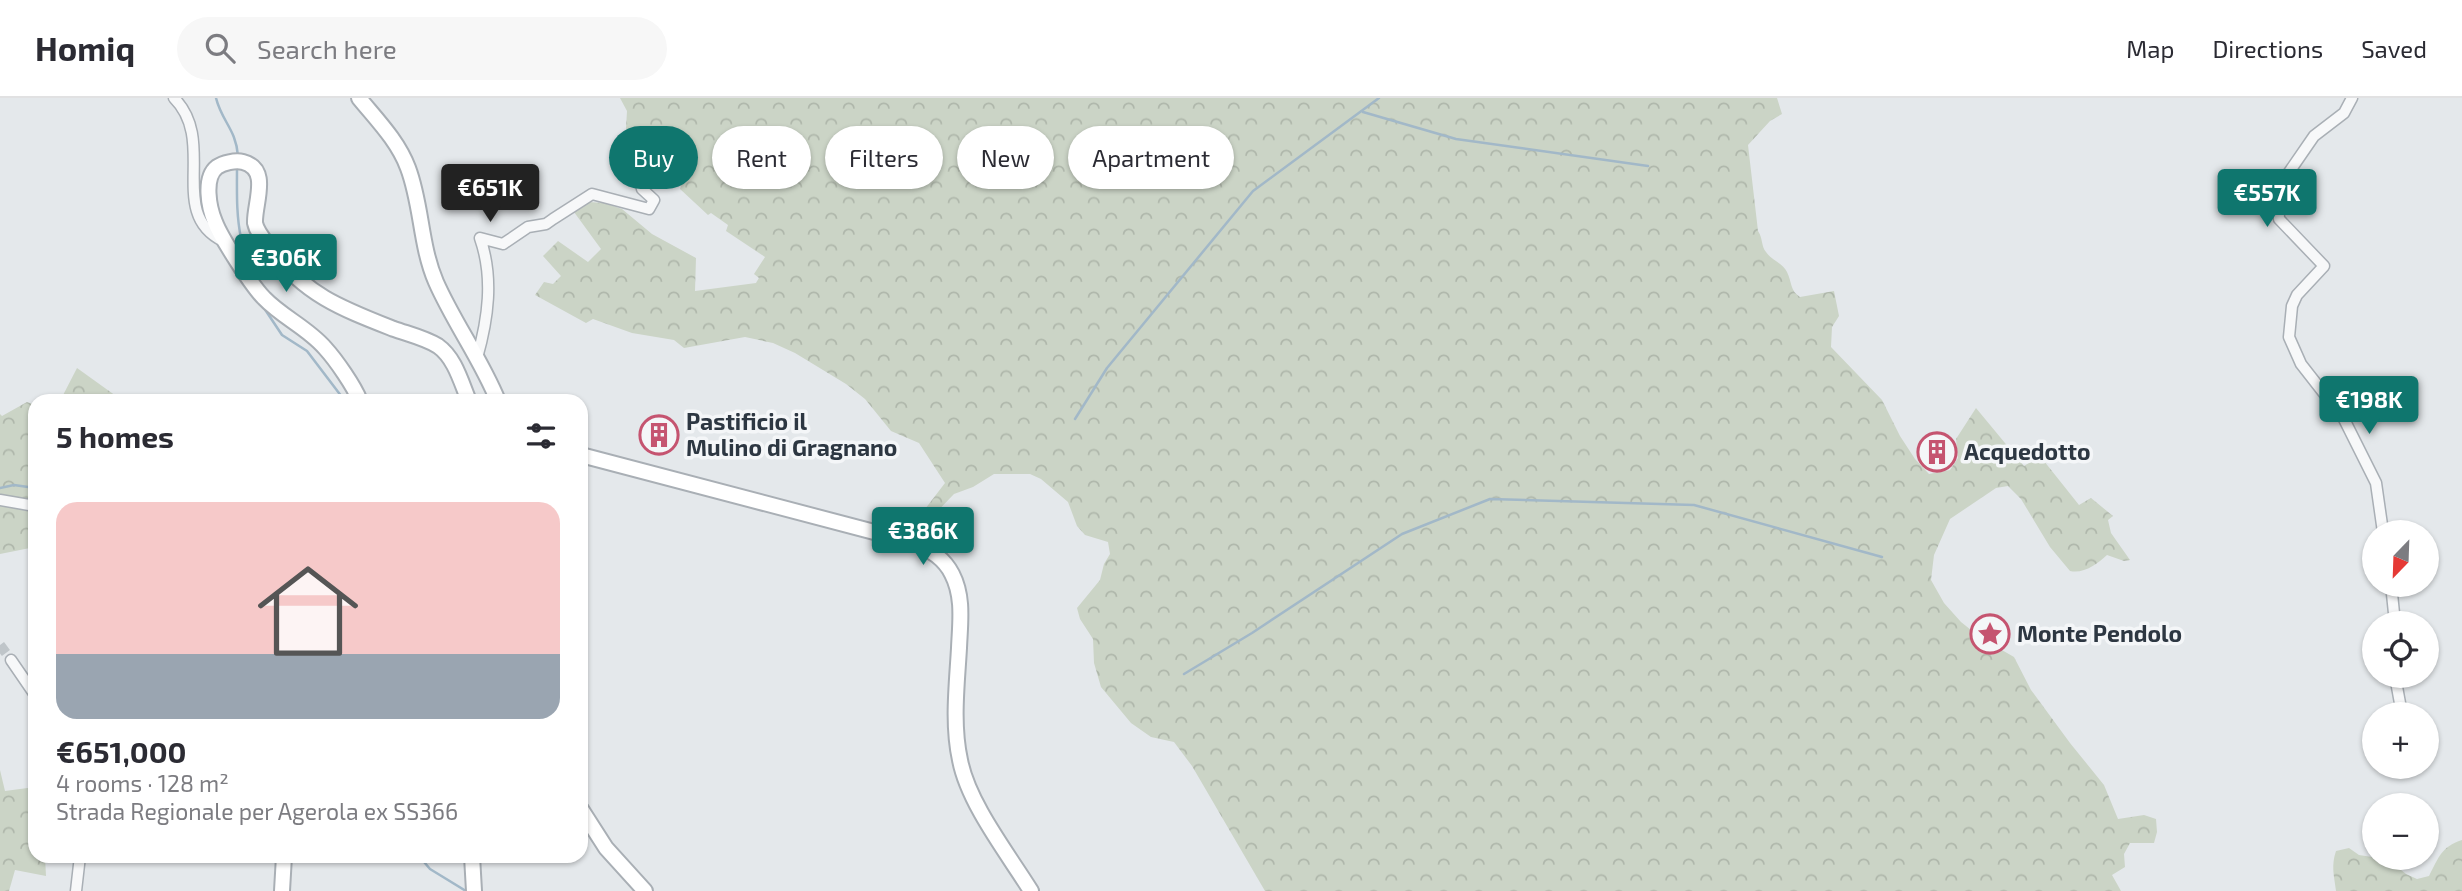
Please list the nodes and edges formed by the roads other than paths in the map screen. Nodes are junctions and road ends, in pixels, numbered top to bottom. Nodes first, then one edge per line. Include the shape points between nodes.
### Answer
1 (174, 98) edge
2 (359, 98) edge
3 (2352, 99) edge
4 (642, 189) edge
5 (227, 243) junction
6 (477, 358) junction
7 (358, 394) edge
8 (466, 394) edge
9 (495, 394) edge
10 (588, 457) edge
11 (0, 500) edge
12 (28, 505) edge
13 (2381, 520) edge
14 (11, 660) tunnel mouth
15 (28, 685) edge
16 (588, 820) edge
17 (79, 863) edge
18 (284, 863) edge
19 (472, 863) edge
20 (474, 888) edge
21 (76, 891) edge
22 (282, 891) edge
23 (645, 891) edge
24 (1031, 891) edge

1 - 5 street via 184,108 193,133 197,214 208,231
2 - 6 main road via 408,169 436,283
3 - 13 street via 2344,113 2314,136 2283,181 2279,219 2323,266 2297,295 2289,337 2301,364 2344,419 2376,484
4 - 6 street via 654,200 649,209 592,194 503,244 480,238 488,306
5 - 7 main road via 263,297 327,349
5 - 8 main road via 215,223 208,189 212,174 226,163 241,161 257,174 260,192 255,222 284,266 302,284 341,308 437,345 453,363
6 - 9 main road
10 - 24 main road via 916,543 937,555 951,572 961,608 956,702 960,761 976,803
11 - 12 street
14 - 15 street
16 - 23 main road via 606,848
17 - 21 street
18 - 22 main road
19 - 20 main road

